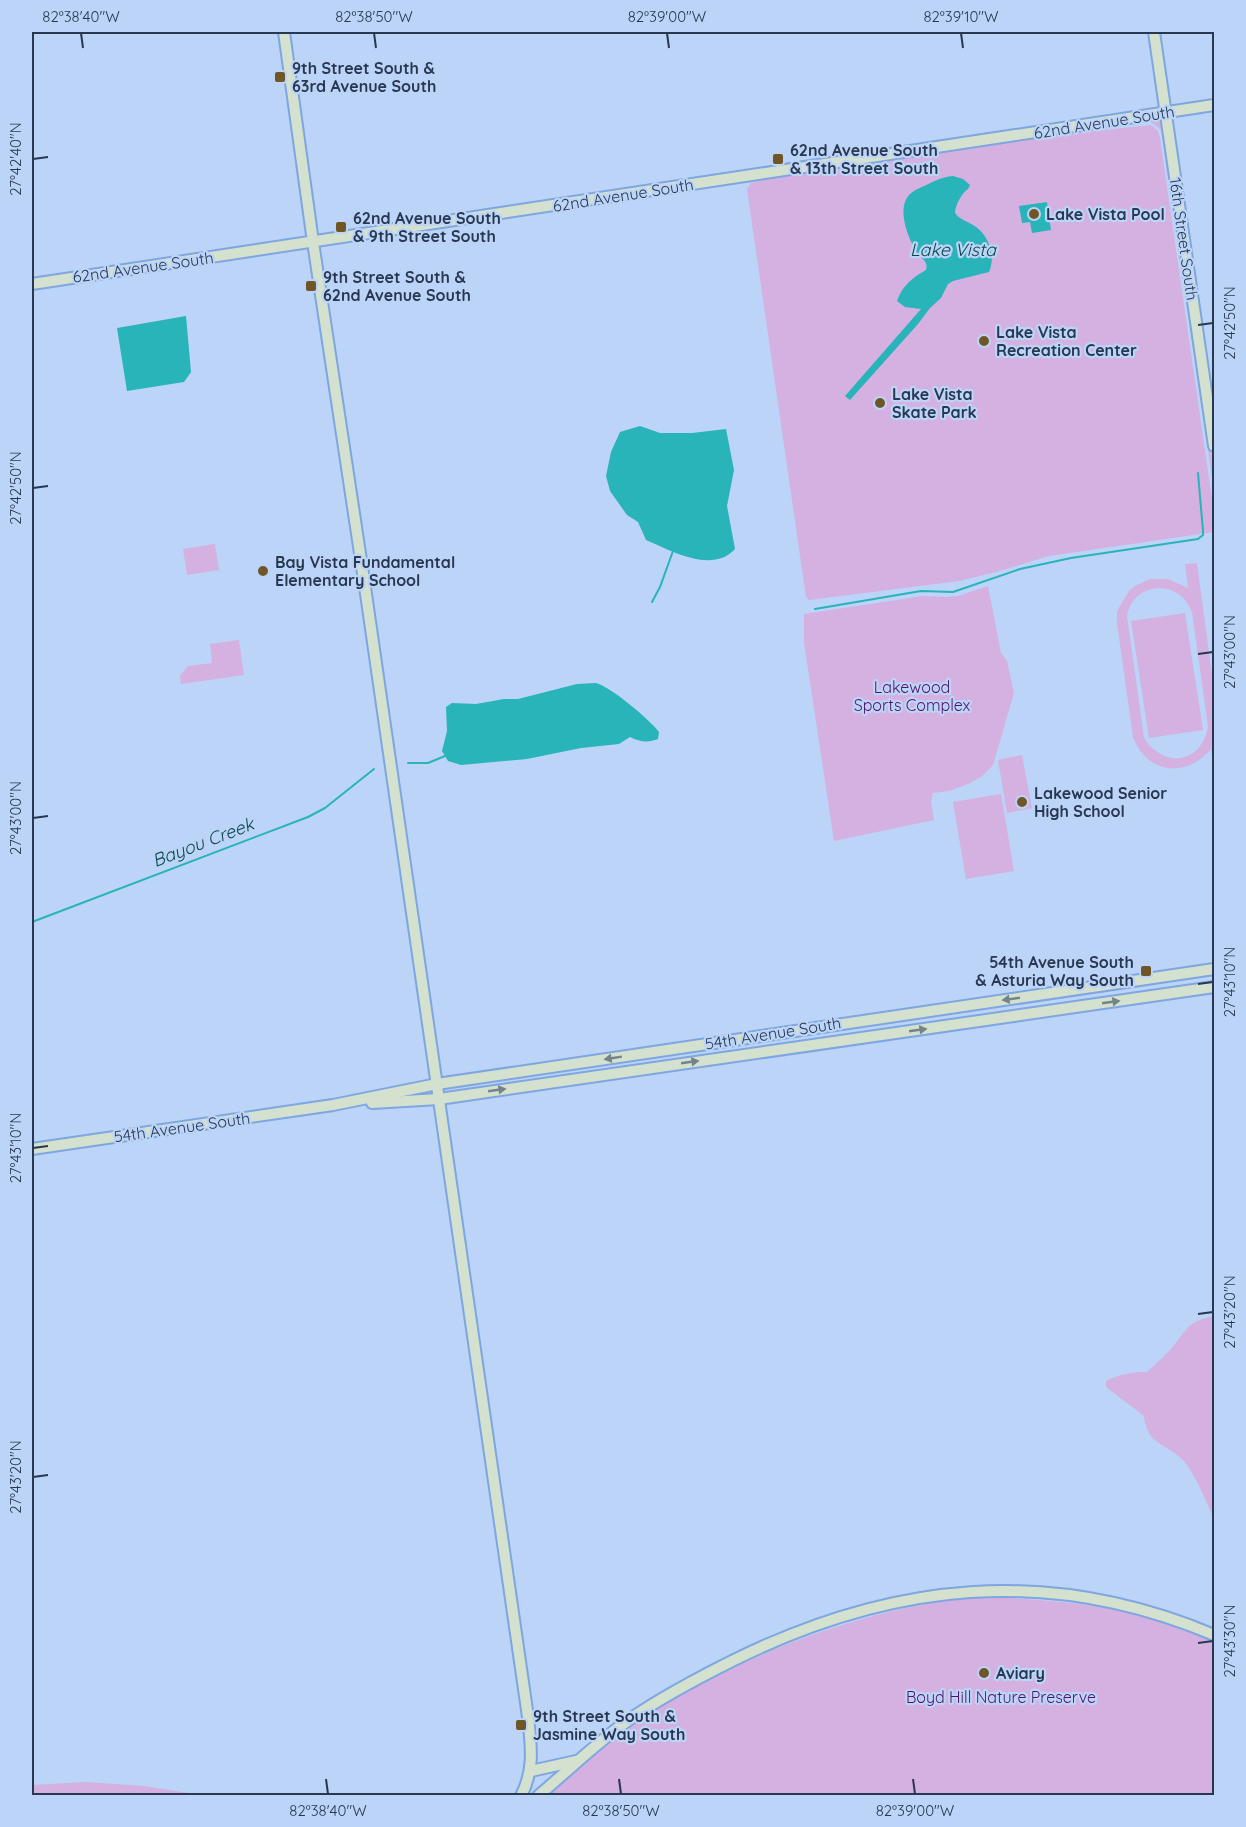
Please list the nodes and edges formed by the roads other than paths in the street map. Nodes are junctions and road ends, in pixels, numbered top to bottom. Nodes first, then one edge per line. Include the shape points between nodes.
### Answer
1 (284, 32) edge
2 (1154, 32) edge
3 (1215, 105) edge
4 (1166, 112) junction
5 (313, 242) junction
6 (32, 284) edge
7 (1215, 446) edge
8 (1215, 969) edge
9 (1215, 987) edge
10 (437, 1084) junction
11 (439, 1099) junction
12 (333, 1105) junction
13 (32, 1149) edge
14 (1215, 1635) edge
15 (579, 1760) junction
16 (531, 1771) junction
17 (521, 1796) edge
18 (538, 1796) edge

1 - 5 street
2 - 4 street, 16th Street South
3 - 4 street, 62nd Avenue South
4 - 5 street, 62nd Avenue South
4 - 7 street, 16th Street South
5 - 6 street, 62nd Avenue South
5 - 10 street
8 -> 10 street, 54th Avenue South
11 -> 9 street, 54th Avenue South
10 - 11 street
10 - 12 street, 54th Avenue South
11 - 12 street, 54th Avenue South
11 - 16 street via 504,1536 528,1717
12 - 13 street, 54th Avenue South
14 - 15 street via 1182,1621 1119,1604 1056,1593 984,1591 892,1602 808,1627 719,1667 634,1716
15 - 16 street
15 - 18 street
16 - 17 street

